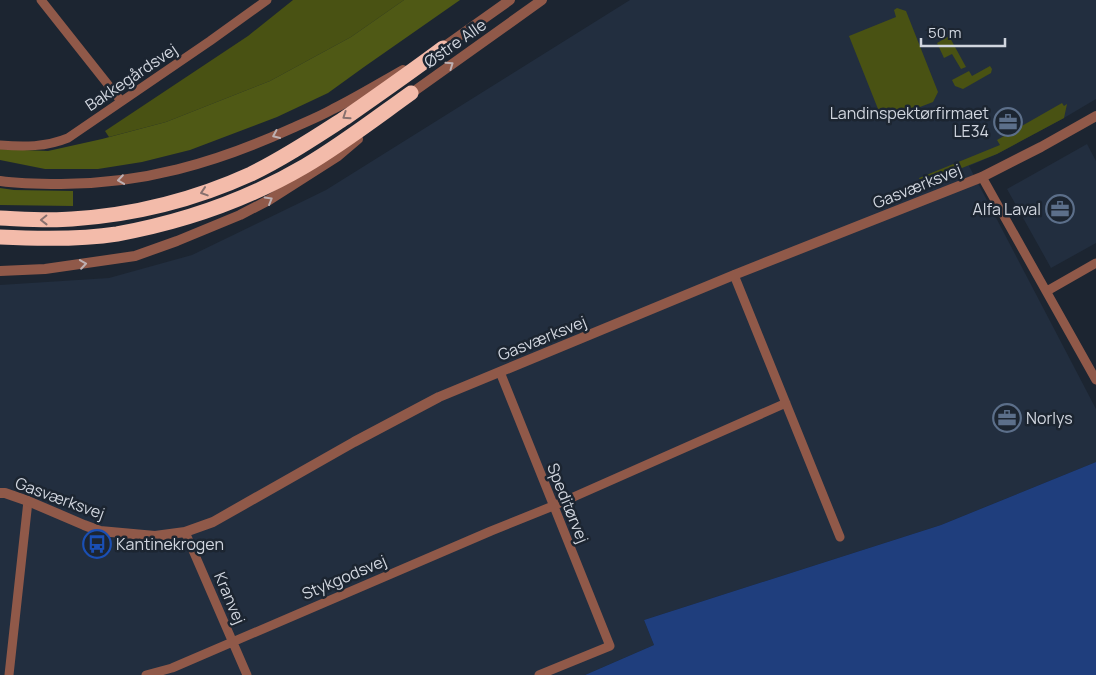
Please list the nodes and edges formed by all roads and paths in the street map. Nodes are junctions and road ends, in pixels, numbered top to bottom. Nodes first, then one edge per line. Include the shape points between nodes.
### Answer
1 (41, 0) edge
2 (267, 0) edge
3 (510, 0) edge
4 (542, 0) edge
5 (443, 48) junction
6 (411, 93) junction
7 (121, 101) junction
8 (1096, 116) edge
9 (0, 145) edge
10 (982, 176) junction
11 (0, 181) edge
12 (0, 218) edge
13 (0, 237) edge
14 (1096, 263) edge
15 (0, 271) edge
16 (734, 275) junction
17 (1047, 291) junction
18 (500, 372) junction
19 (1096, 380) edge
20 (786, 403) junction
21 (0, 493) edge
22 (28, 501) junction
23 (553, 506) junction
24 (186, 532) junction
25 (840, 538) dead end
26 (233, 641) junction
27 (9, 675) edge
28 (146, 675) edge
29 (247, 675) edge
30 (539, 675) edge

1 - 7 street
2 - 7 street, Bakkegårdsvej
3 - 5 street, Østre Alle
6 -> 4 street, Østre Alle
5 -> 11 street, Østre Alle via 334,109 259,144 216,159 164,174 110,182 31,185
5 -> 12 highway via 310,141 251,174 216,188 181,200 108,216 33,220
6 - 13 highway via 305,166 276,182 202,213 116,234 77,238
15 -> 6 street, Østre Alle via 45,269 135,256 240,215 338,156
7 - 9 street, Bakkegårdsvej via 68,138 34,146
8 - 10 street, Gasværksvej
10 - 16 street, Gasværksvej
10 - 17 street
14 - 17 street
16 - 18 street, Gasværksvej
16 - 20 street
17 - 19 street
18 - 23 street, Speditørvej
18 - 24 street, Gasværksvej via 439,397 213,522
20 - 23 street
20 - 25 street
21 - 22 street, Gasværksvej
22 - 24 street, Gasværksvej via 100,530 155,536
22 - 27 street
23 - 26 street, Stykgodsvej
23 - 30 street, Speditørvej via 610,646
24 - 26 street, Kranvej
26 - 28 street, Stykgodsvej via 172,668
26 - 29 street, Kranvej

